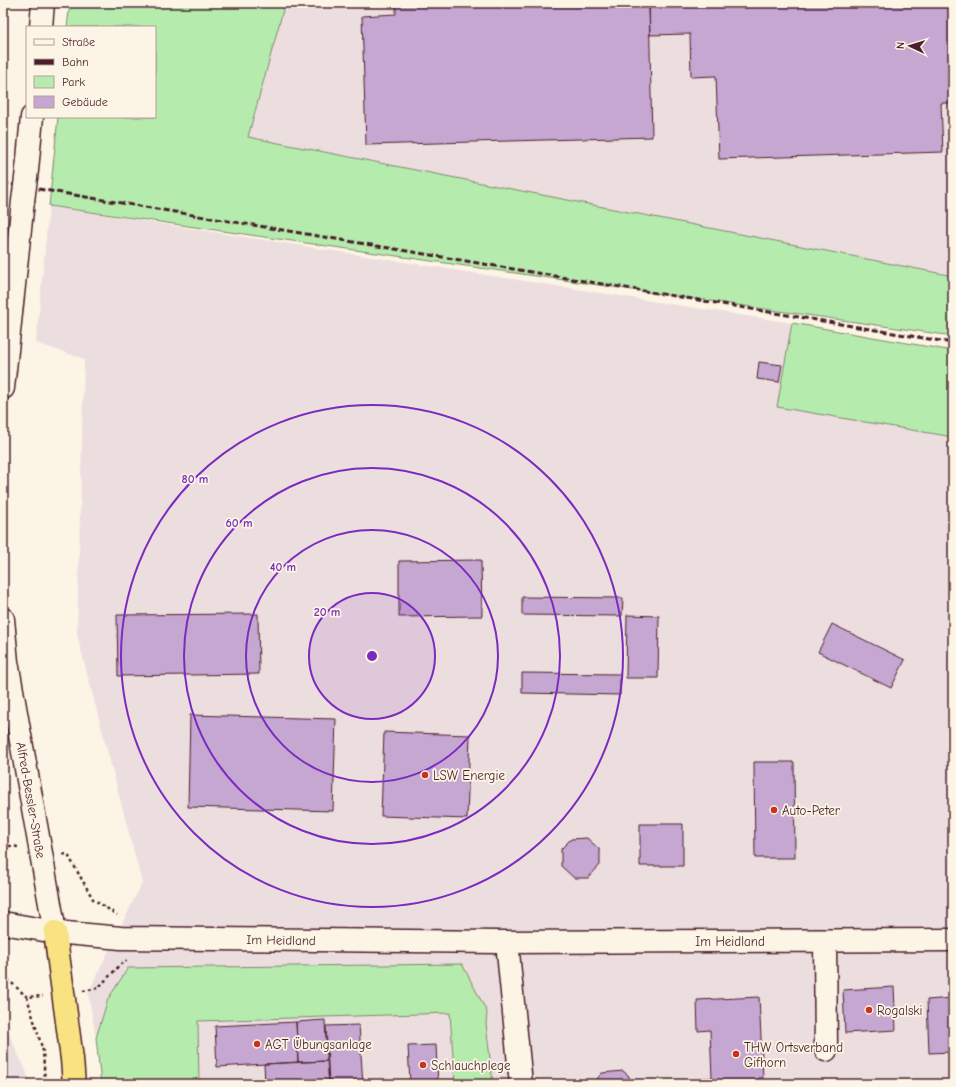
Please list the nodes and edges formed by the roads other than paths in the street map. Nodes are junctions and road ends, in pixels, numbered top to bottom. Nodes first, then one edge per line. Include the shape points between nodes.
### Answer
1 (43, 3) edge
2 (41, 26) edge
3 (32, 118) edge
4 (3, 388) edge
5 (3, 619) edge
6 (3, 923) edge
7 (55, 932) junction
8 (953, 940) edge
9 (826, 941) junction
10 (507, 942) junction
11 (826, 1050) dead end
12 (74, 1084) edge
13 (521, 1084) edge

1 - 2 street
3 - 4 street, bridge
5 - 7 street, Alfred-Bessler-Straße via 7,662
6 - 7 street, Im Heidland
7 - 10 street, Im Heidland via 121,938
7 - 12 highway
8 - 9 street, Im Heidland
9 - 10 street, Im Heidland
9 - 11 street
10 - 13 street

